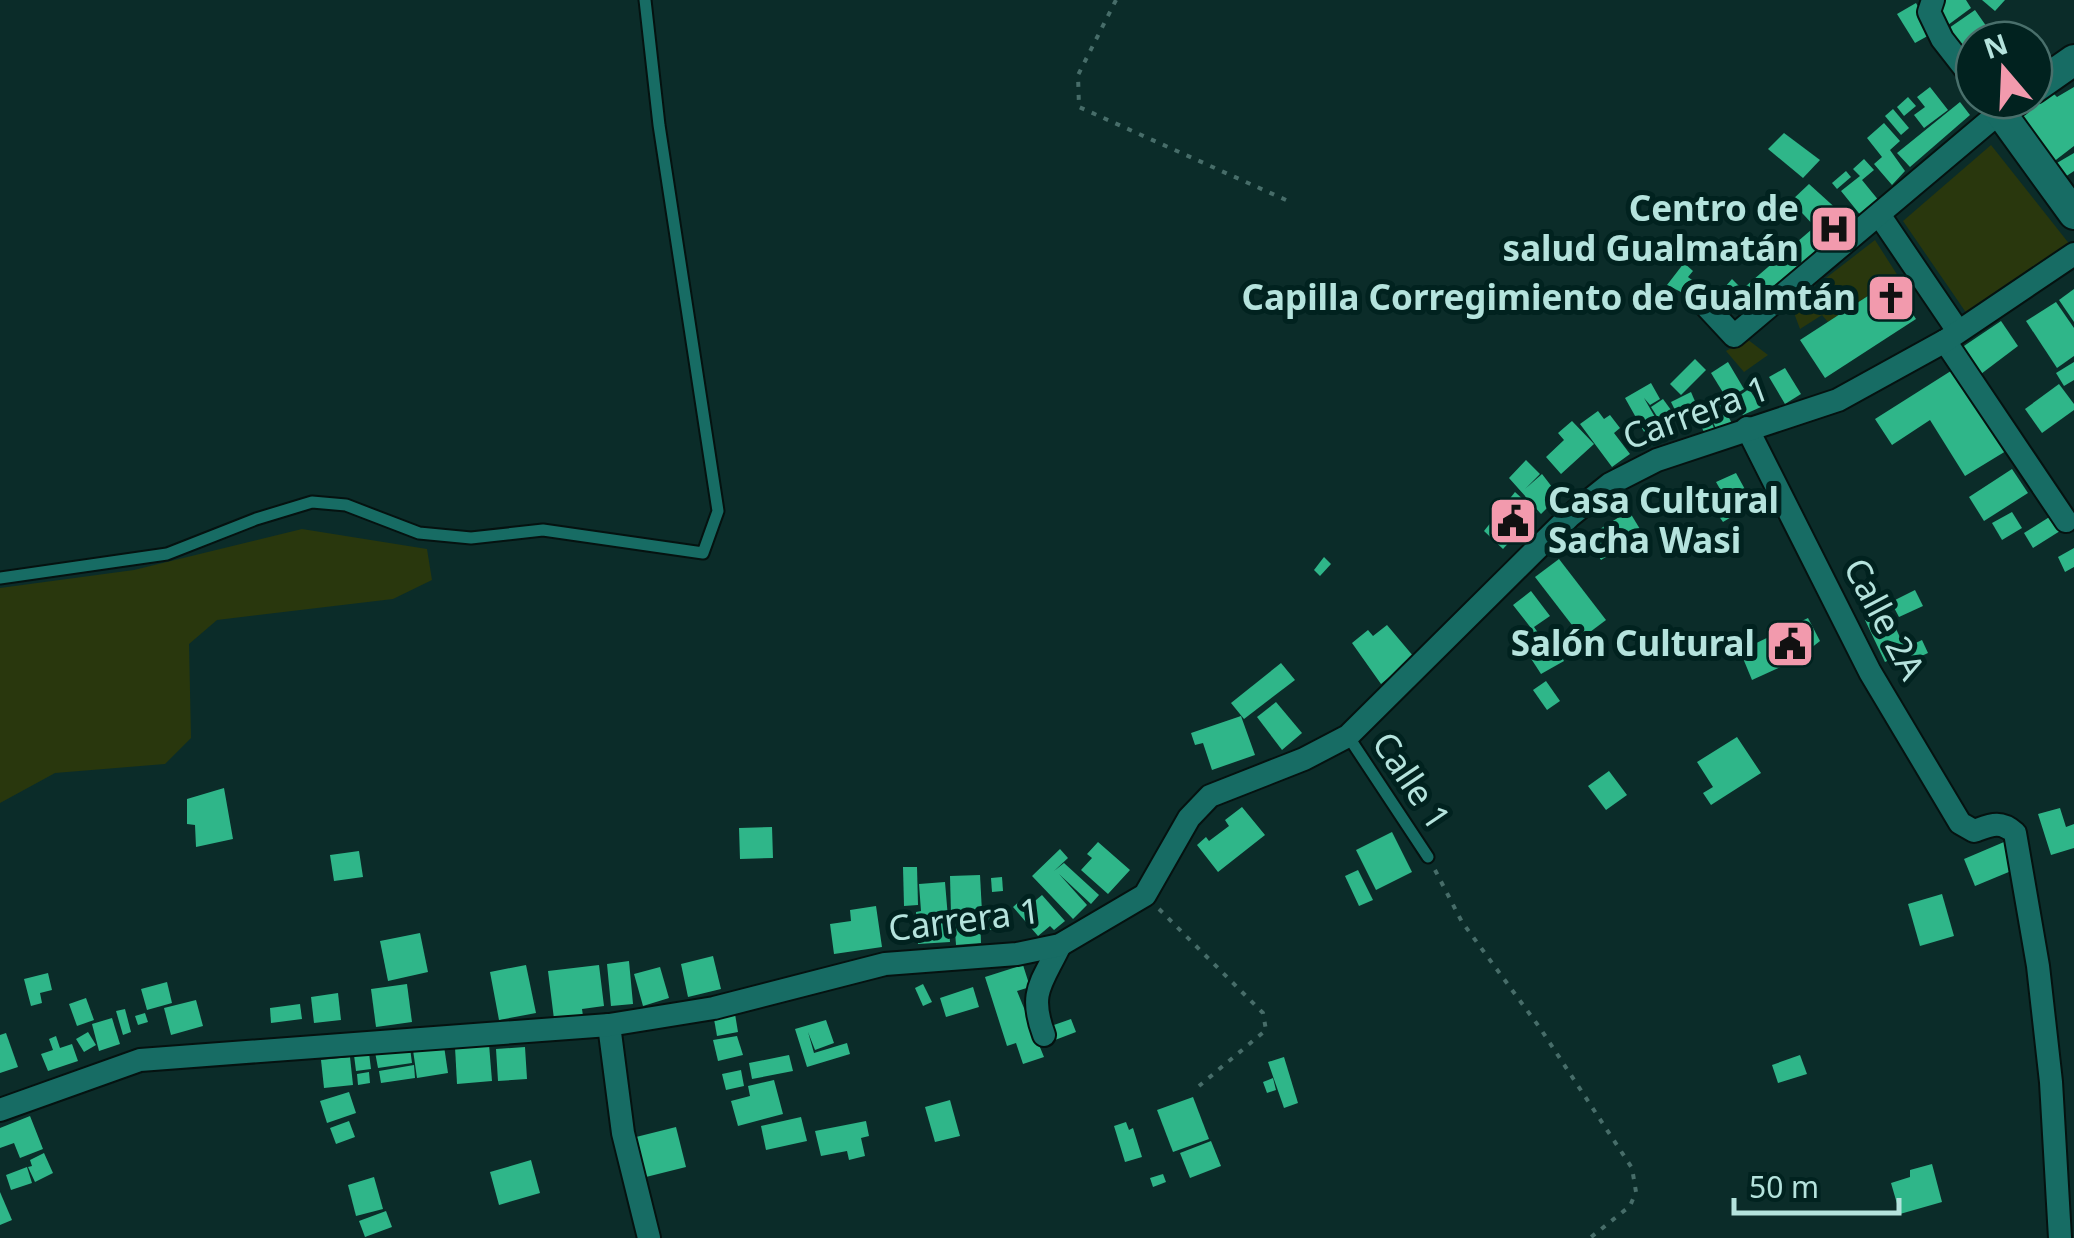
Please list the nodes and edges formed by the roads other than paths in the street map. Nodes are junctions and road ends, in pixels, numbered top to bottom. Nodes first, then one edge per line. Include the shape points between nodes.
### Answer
1 (645, 0) edge
2 (1931, 6) edge
3 (1954, 54) edge
4 (1985, 120) edge
5 (2012, 120) edge
6 (2074, 214) edge
7 (1880, 216) junction
8 (2074, 254) edge
9 (1694, 293) dead end
10 (1951, 336) junction
11 (1747, 428) junction
12 (2066, 520) dead end
13 (0, 578) edge
14 (1348, 736) junction
15 (1428, 857) road end
16 (1060, 944) junction
17 (609, 1025) junction
18 (1044, 1035) dead end
19 (0, 1110) edge
20 (648, 1238) edge
21 (2060, 1238) edge

1 - 13 lane via 718,511 704,553 543,530 470,538 419,533 346,505 312,502 167,554
2 - 3 street
4 - 7 street
5 - 6 street
7 - 9 street via 1734,336
7 - 10 street
8 - 10 street, Carrera 1
10 - 11 street, Carrera 1 via 1838,400
10 - 12 street
11 - 14 street, Carrera 1 via 1610,484
11 - 21 street, Calle 2A via 1870,672 1960,824 1974,831 2004,824 2014,832 2052,1082
14 - 15 lane, Calle 1
14 - 16 street, Carrera 1 via 1210,796 1188,818 1145,895
16 - 17 street, Carrera 1 via 1018,954 885,964 714,1008
16 - 18 street via 1034,997
17 - 19 street, Carrera 1 via 140,1060
17 - 20 street

